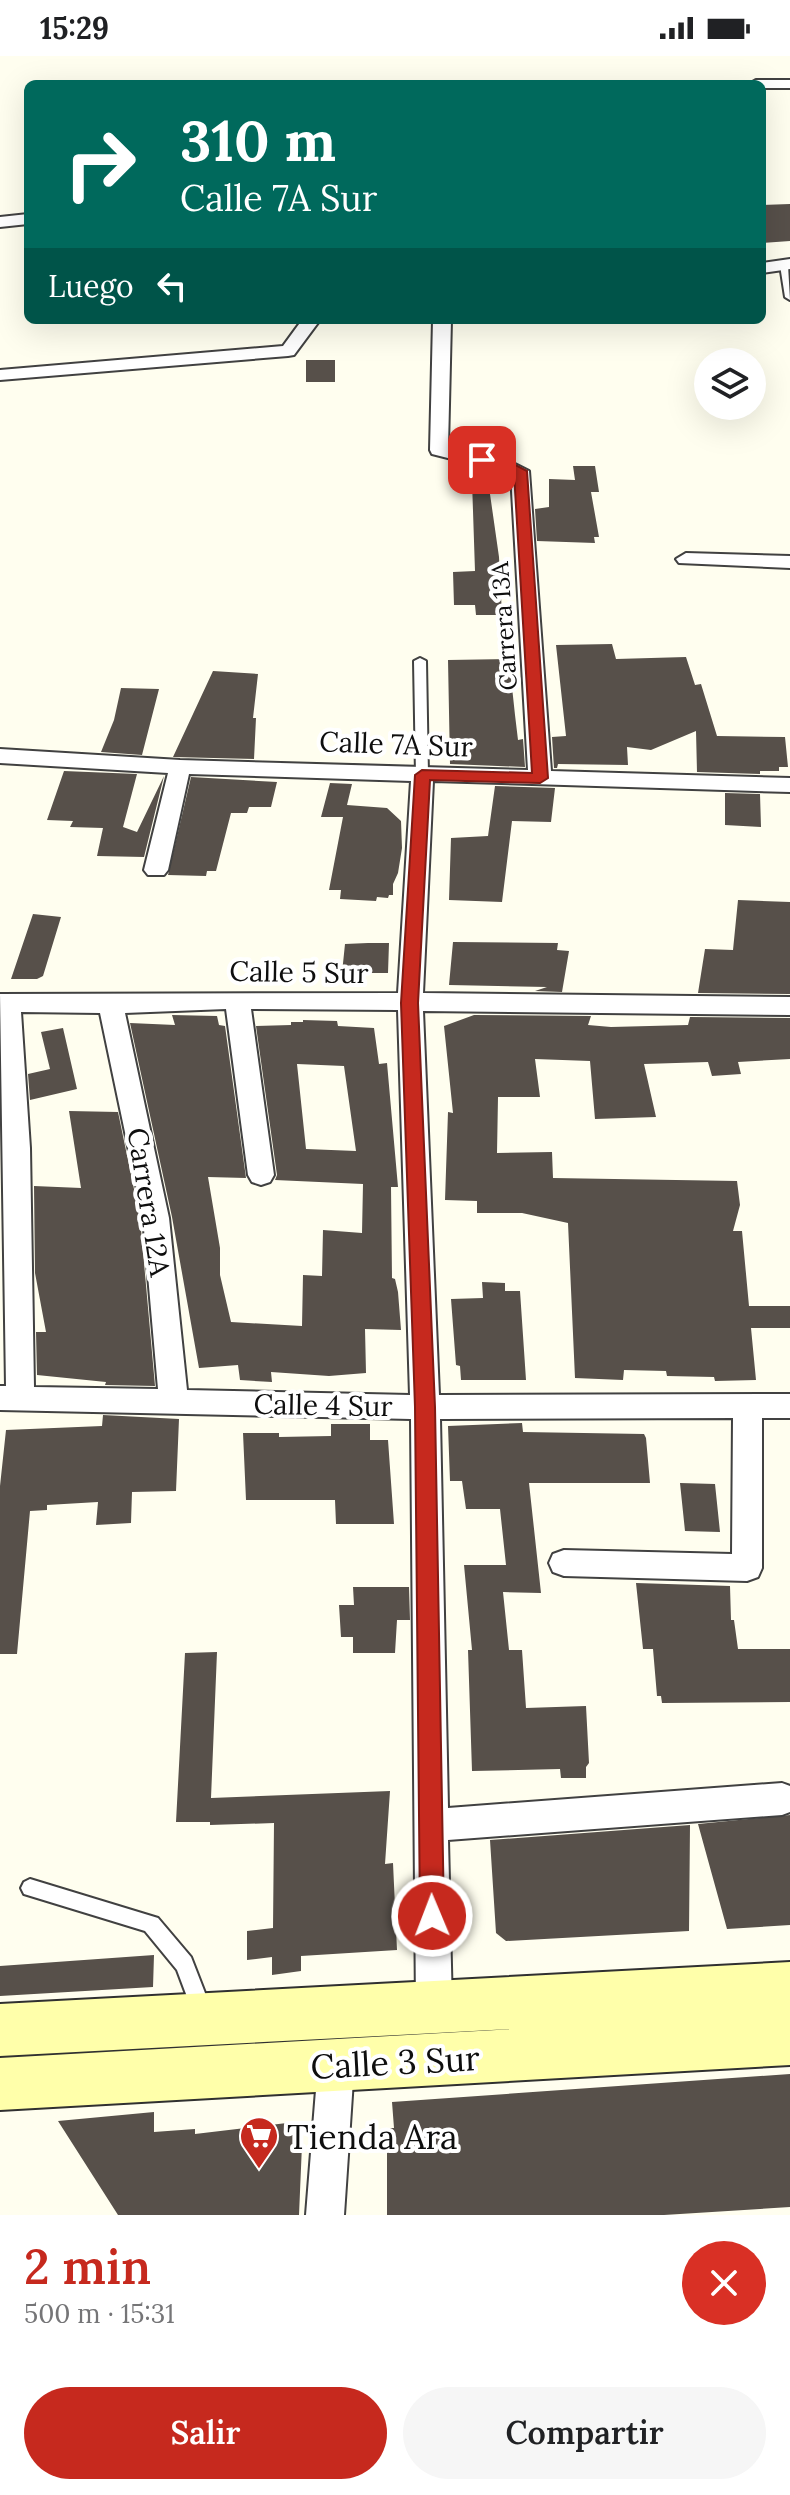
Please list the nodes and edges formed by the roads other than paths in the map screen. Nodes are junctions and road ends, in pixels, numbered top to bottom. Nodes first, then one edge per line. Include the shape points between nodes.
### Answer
1 (766, 84) edge
2 (790, 84) edge
3 (24, 219) edge
4 (0, 222) edge
5 (787, 265) edge
6 (766, 268) edge
7 (790, 297) edge
8 (308, 324) edge
9 (442, 324) edge
10 (0, 375) edge
11 (686, 559) dead end
12 (790, 562) edge
13 (420, 661) dead end
14 (0, 756) edge
15 (180, 767) junction
16 (422, 775) junction
17 (540, 778) junction
18 (790, 785) edge
19 (156, 870) dead end
20 (237, 1000) junction
21 (410, 1003) junction
22 (4, 1004) edge
23 (111, 1005) junction
24 (790, 1006) edge
25 (261, 1175) dead end
26 (10, 1399) edge
27 (174, 1402) junction
28 (748, 1405) junction
29 (790, 1406) edge
30 (425, 1407) junction
31 (564, 1563) dead end
32 (782, 1799) dead end
33 (431, 1825) junction
34 (30, 1888) dead end
35 (790, 1988) edge
36 (434, 2007) junction
37 (205, 2019) junction
38 (0, 2030) edge
39 (790, 2039) edge
40 (336, 2065) junction
41 (0, 2084) edge
42 (325, 2215) edge

1 - 2 street
3 - 4 street
5 - 6 street
5 - 7 lane
8 - 10 street via 288,351
9 - 17 street, Carrera 13A via 439,450 520,471
11 - 12 street
13 - 16 lane
14 - 15 street, Calle 7A Sur
15 - 16 street, Calle 7A Sur
15 - 19 street
16 - 17 street, Calle 7A Sur
16 - 21 street
17 - 18 street, Calle 7A Sur
20 - 21 street, Calle 5 Sur
20 - 23 street, Calle 5 Sur
20 - 25 street
21 - 24 street, Calle 5 Sur
21 - 30 street
22 - 23 street, Calle 5 Sur
22 - 26 street via 17,1148
23 - 27 street, Carrera 12A via 156,1218
26 - 27 street, Calle 4 Sur
27 - 30 street, Calle 4 Sur
28 - 29 street, Calle 4 Sur
28 - 30 street, Calle 4 Sur
28 - 31 street via 747,1568
30 - 33 street
32 - 33 street
33 - 36 street
34 - 37 lane via 151,1924 184,1964
35 - 36 street, Calle 3 Sur
36 - 37 street, Calle 3 Sur
37 - 38 street, Calle 3 Sur
39 - 40 street, Calle 3 Sur
40 - 41 street, Calle 3 Sur
40 - 42 street

